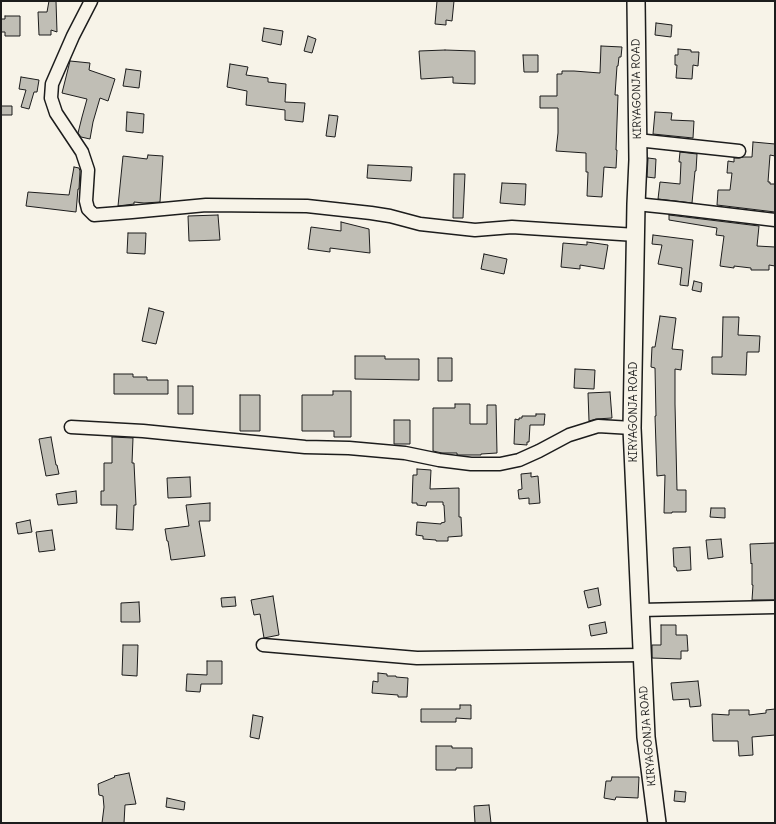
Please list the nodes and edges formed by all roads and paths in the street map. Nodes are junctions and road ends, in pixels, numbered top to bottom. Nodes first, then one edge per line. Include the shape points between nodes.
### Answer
1 (91, 1) edge
2 (636, 1) edge
3 (637, 140) junction
4 (740, 151) dead end
5 (636, 204) junction
6 (775, 220) edge
7 (636, 235) junction
8 (71, 427) dead end
9 (632, 428) junction
10 (775, 607) edge
11 (640, 610) junction
12 (263, 645) dead end
13 (642, 655) junction
14 (657, 823) edge

1 - 7 street via 52,84 51,98 56,114 82,152 88,170 86,201 88,209 94,215 206,205 307,206 371,213 420,224 475,230 512,226
2 - 3 street, KIRYAGONJA ROAD
3 - 4 street
3 - 5 street, KIRYAGONJA ROAD
5 - 6 street
5 - 7 street, KIRYAGONJA ROAD
7 - 9 street, KIRYAGONJA ROAD
8 - 9 street via 406,453 471,464 500,464 519,460 568,435 598,426
9 - 11 street, KIRYAGONJA ROAD
10 - 11 street
11 - 13 street, KIRYAGONJA ROAD
12 - 13 street via 417,658
13 - 14 street, KIRYAGONJA ROAD via 646,737

